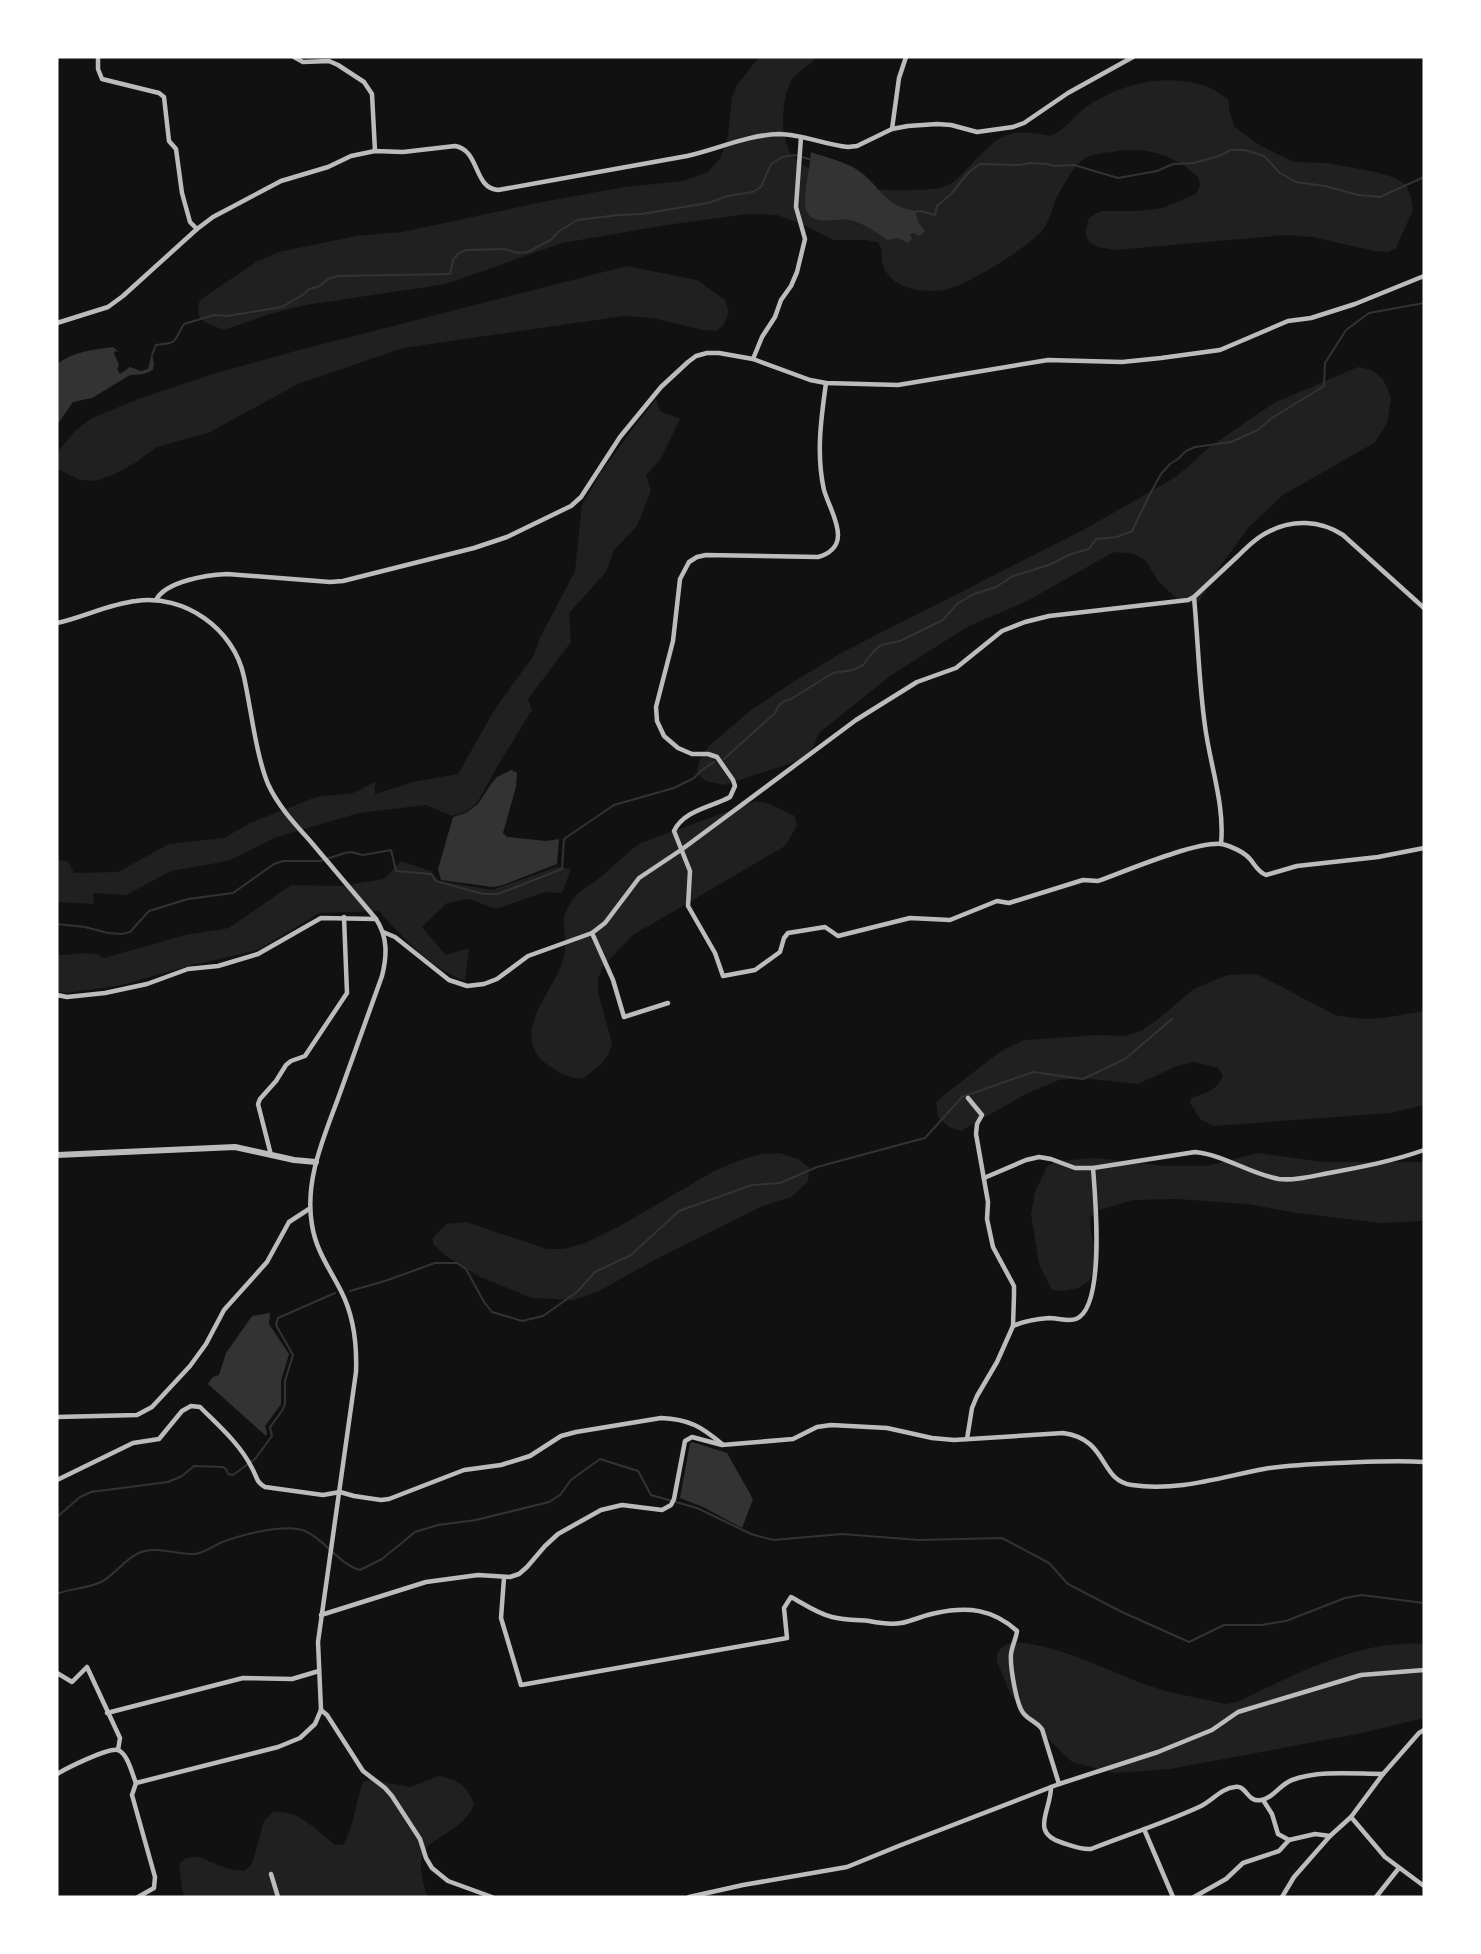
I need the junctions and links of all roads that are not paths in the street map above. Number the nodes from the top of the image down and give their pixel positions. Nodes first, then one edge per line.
1 (98, 57) edge
2 (294, 57) edge
3 (906, 57) edge
4 (1133, 57) edge
5 (892, 129) junction
6 (801, 137) junction
7 (375, 150) junction
8 (197, 229) junction
9 (1424, 276) edge
10 (57, 322) edge
11 (753, 359) junction
12 (826, 383) junction
13 (1194, 597) junction
14 (156, 600) junction
15 (1424, 608) edge
16 (57, 623) edge
17 (1221, 844) junction
18 (1424, 848) edge
19 (681, 850) junction
20 (344, 917) junction
21 (376, 919) junction
22 (383, 932) junction
23 (592, 933) junction
24 (57, 995) edge
25 (669, 1003) dead end
26 (968, 1098) dead end
27 (1424, 1150) edge
28 (57, 1155) edge
29 (271, 1155) junction
30 (316, 1162) junction
31 (1094, 1168) junction
32 (984, 1178) junction
33 (309, 1209) junction
34 (1013, 1326) junction
35 (57, 1417) edge
36 (967, 1439) junction
37 (722, 1445) junction
38 (1424, 1462) edge
39 (57, 1480) edge
40 (340, 1491) junction
41 (504, 1578) junction
42 (321, 1615) junction
43 (1424, 1670) edge
44 (318, 1671) junction
45 (57, 1673) edge
46 (321, 1710) junction
47 (107, 1713) junction
48 (1424, 1730) edge
49 (118, 1750) junction
50 (57, 1774) edge
51 (1383, 1774) junction
52 (136, 1783) junction
53 (1059, 1784) junction
54 (1052, 1787) junction
55 (1263, 1800) junction
56 (1351, 1817) junction
57 (1144, 1829) junction
58 (1330, 1836) junction
59 (1289, 1840) junction
60 (1399, 1868) junction
61 (271, 1874) dead end
62 (1424, 1886) edge
63 (138, 1897) edge
64 (278, 1897) edge
65 (492, 1897) edge
66 (688, 1897) edge
67 (1173, 1897) edge
68 (1194, 1897) edge
69 (1282, 1897) edge
70 (1376, 1897) edge

1 - 8 street
2 - 7 street
3 - 5 street
4 - 5 street
5 - 6 street
6 - 7 street
6 - 11 street
7 - 8 street
8 - 10 street
9 - 12 street
11 - 12 street
11 - 14 street
12 - 19 street
13 - 15 street
13 - 17 street
13 - 19 street
14 - 16 street
14 - 21 street
17 - 18 street
17 - 19 street
19 - 23 street
20 - 21 street
20 - 24 street
20 - 29 street
21 - 22 street
22 - 23 street
22 - 30 street
23 - 25 street
26 - 32 street
27 - 31 street
28 - 29 street
29 - 30 street
30 - 33 street
31 - 32 street
31 - 34 street
32 - 34 street
33 - 35 street
33 - 40 street
34 - 36 street
36 - 37 street
36 - 38 street
37 - 40 street
37 - 41 street
39 - 40 street
40 - 42 street
41 - 42 street
41 - 53 street
42 - 44 street
43 - 53 street
44 - 46 street
44 - 47 street
45 - 47 street
46 - 52 street
46 - 65 street
47 - 49 street
48 - 51 street
49 - 50 street
49 - 52 street
51 - 55 street
51 - 56 street
52 - 63 street
53 - 54 street
54 - 57 street
54 - 66 street
55 - 57 street
55 - 59 street
56 - 58 street
56 - 60 street
57 - 67 street
58 - 59 street
58 - 69 street
59 - 68 street
60 - 62 street
60 - 70 street
61 - 64 street

